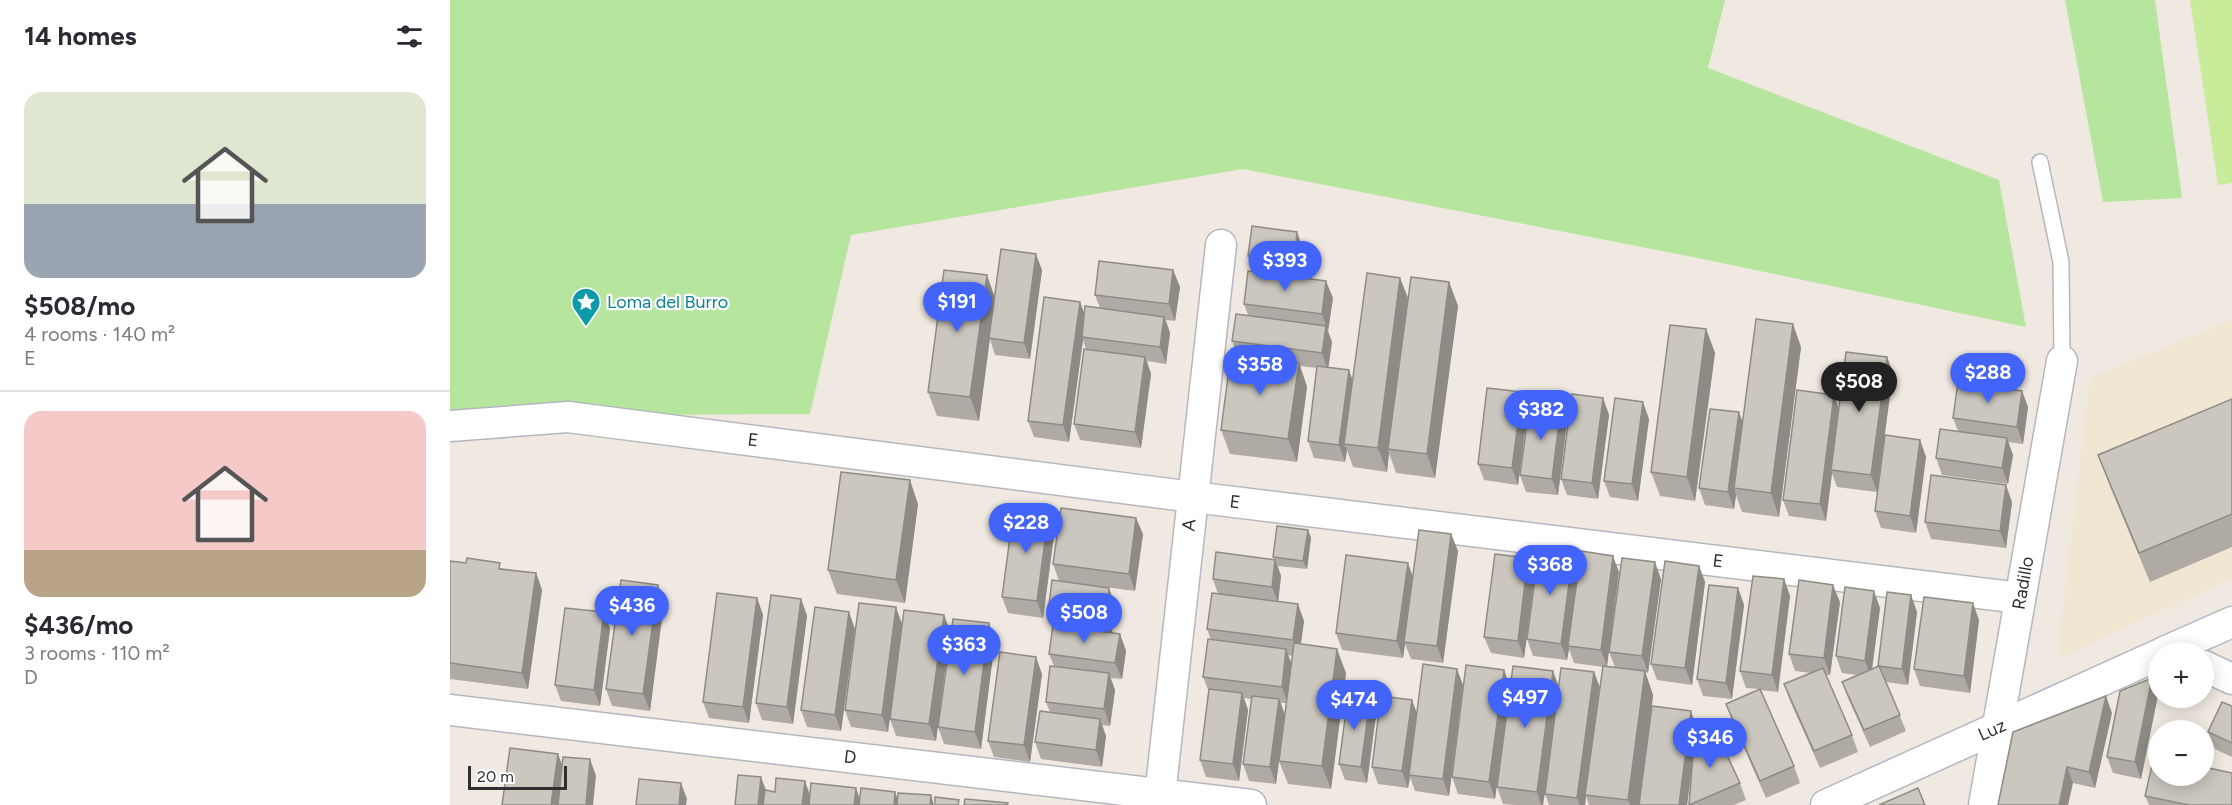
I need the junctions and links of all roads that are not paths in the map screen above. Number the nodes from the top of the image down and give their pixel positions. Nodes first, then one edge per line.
1 (2040, 162) dead end
2 (1221, 245) dead end
3 (2062, 361) joint
4 (450, 426) edge
5 (1192, 497) junction
6 (2020, 598) junction
7 (2232, 622) edge
8 (2188, 642) edge
9 (2148, 660) edge
10 (2214, 671) edge
11 (2232, 679) edge
12 (450, 710) edge
13 (1998, 727) junction
14 (1160, 799) edge
15 (1251, 805) edge
16 (1826, 805) edge
17 (1984, 805) edge

1 - 3 lane
2 - 5 street, A
3 - 6 street, Radillo
4 - 5 street, E
5 - 6 street, E
5 - 14 street, A
6 - 13 street, Radillo
7 - 8 street, Luz
9 - 13 street, Luz
10 - 11 street
12 - 14 street, D
13 - 16 street, Luz
13 - 17 street, Radillo
14 - 15 street, D

